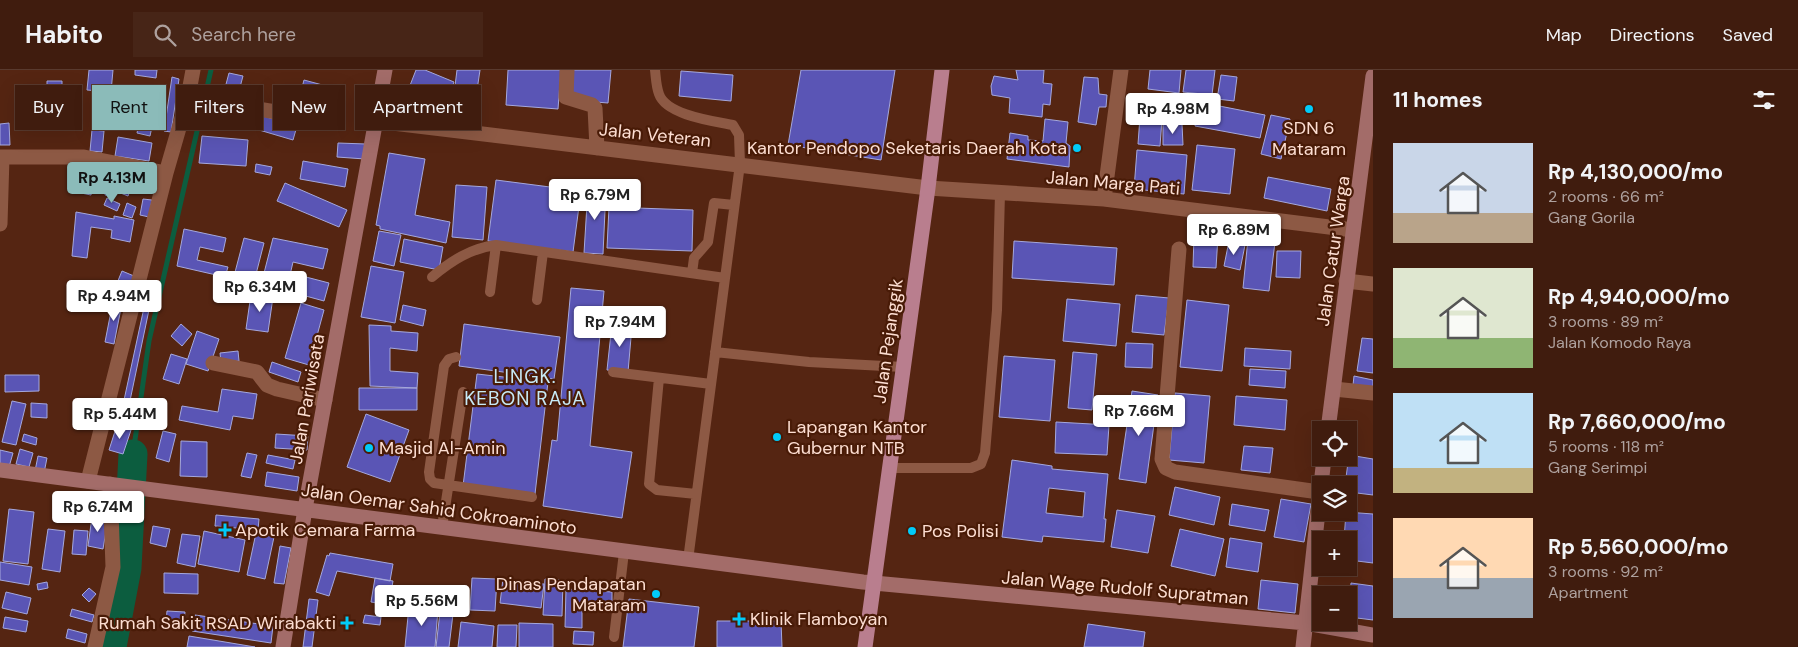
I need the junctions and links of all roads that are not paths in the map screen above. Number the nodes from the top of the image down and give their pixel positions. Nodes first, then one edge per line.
1 (193, 70) edge
2 (385, 70) edge
3 (567, 70) edge
4 (655, 70) edge
5 (942, 70) edge
6 (1121, 70) edge
7 (1373, 76) edge
8 (196, 85) edge
9 (382, 85) edge
10 (185, 130) edge
11 (374, 130) edge
12 (455, 130) edge
13 (597, 148) junction
14 (1369, 156) edge
15 (1, 157) edge
16 (740, 164) junction
17 (166, 173) junction
18 (928, 188) junction
19 (1000, 193) junction
20 (1104, 199) junction
21 (734, 205) junction
22 (0, 224) edge
23 (1353, 230) junction
24 (496, 245) junction
25 (1179, 249) dead end
26 (543, 252) junction
27 (692, 273) junction
28 (432, 277) dead end
29 (725, 278) junction
30 (1346, 281) junction
31 (1373, 284) edge
32 (490, 292) dead end
33 (537, 300) dead end
34 (715, 352) junction
35 (456, 357) dead end
36 (213, 363) dead end
37 (903, 367) junction
38 (613, 372) dead end
39 (659, 378) junction
40 (711, 384) junction
41 (1334, 389) junction
42 (463, 392) dead end
43 (1373, 393) edge
44 (326, 400) junction
45 (1329, 421) edge
46 (890, 468) junction
47 (0, 470) edge
48 (88, 481) junction
49 (115, 485) junction
50 (448, 485) junction
51 (1312, 491) edge
52 (696, 494) junction
53 (532, 497) dead end
54 (305, 509) junction
55 (1316, 521) edge
56 (442, 527) junction
57 (624, 552) junction
58 (688, 560) junction
59 (873, 583) junction
60 (1306, 623) junction
61 (1373, 635) edge
62 (614, 638) dead end
63 (95, 647) edge
64 (283, 647) edge
65 (865, 647) edge
66 (1303, 647) edge

1 - 8 street
2 - 9 street, Jalan Pariwisata
3 - 13 street
4 - 16 lane
5 - 18 main road, Jalan Pejanggik
6 - 20 street
7 - 14 street, Jalan Catur Warga
10 - 17 street
11 - 44 street, Jalan Pariwisata
12 - 13 street, Jalan Veteran
13 - 16 street, Jalan Veteran
14 - 23 street, Jalan Catur Warga
15 - 17 street
15 - 22 street
16 - 18 street, Jalan Veteran
16 - 21 lane
17 - 48 street
18 - 19 street, Jalan Marga Pati
18 - 37 main road, Jalan Pejanggik
19 - 20 street, Jalan Marga Pati
19 - 46 lane
20 - 23 street, Jalan Marga Pati
21 - 27 lane
21 - 29 lane
23 - 30 street, Jalan Catur Warga
24 - 26 lane
24 - 28 lane
24 - 32 lane
25 - 51 street
26 - 27 lane
26 - 33 lane
27 - 29 lane
29 - 34 lane
30 - 31 street
30 - 41 street, Jalan Catur Warga
34 - 37 lane
34 - 40 lane
35 - 50 lane
36 - 44 street
37 - 46 main road, Jalan Pejanggik
38 - 39 lane
39 - 40 lane
39 - 52 lane
40 - 52 lane
41 - 43 street
41 - 45 street, Jalan Catur Warga
42 - 50 lane
44 - 54 street, Jalan Pariwisata
46 - 59 main road, Jalan Pejanggik
47 - 48 street, Jalan Oemar Sahid Cokroaminoto
48 - 49 street, Jalan Oemar Sahid Cokroaminoto
49 - 54 street, Jalan Oemar Sahid Cokroaminoto
49 - 63 street
50 - 53 lane
50 - 56 lane
52 - 58 lane
54 - 56 street, Jalan Oemar Sahid Cokroaminoto
54 - 64 street, Jalan Pariwisata
55 - 60 street
56 - 57 street, Jalan Oemar Sahid Cokroaminoto
57 - 58 street, Jalan Oemar Sahid Cokroaminoto
57 - 62 lane
58 - 59 street, Jalan Oemar Sahid Cokroaminoto
59 - 60 street, Jalan Wage Rudolf Supratman
59 - 65 main road, Jalan Pejanggik
60 - 61 street, Jalan Wage Rudolf Supratman
60 - 66 street

